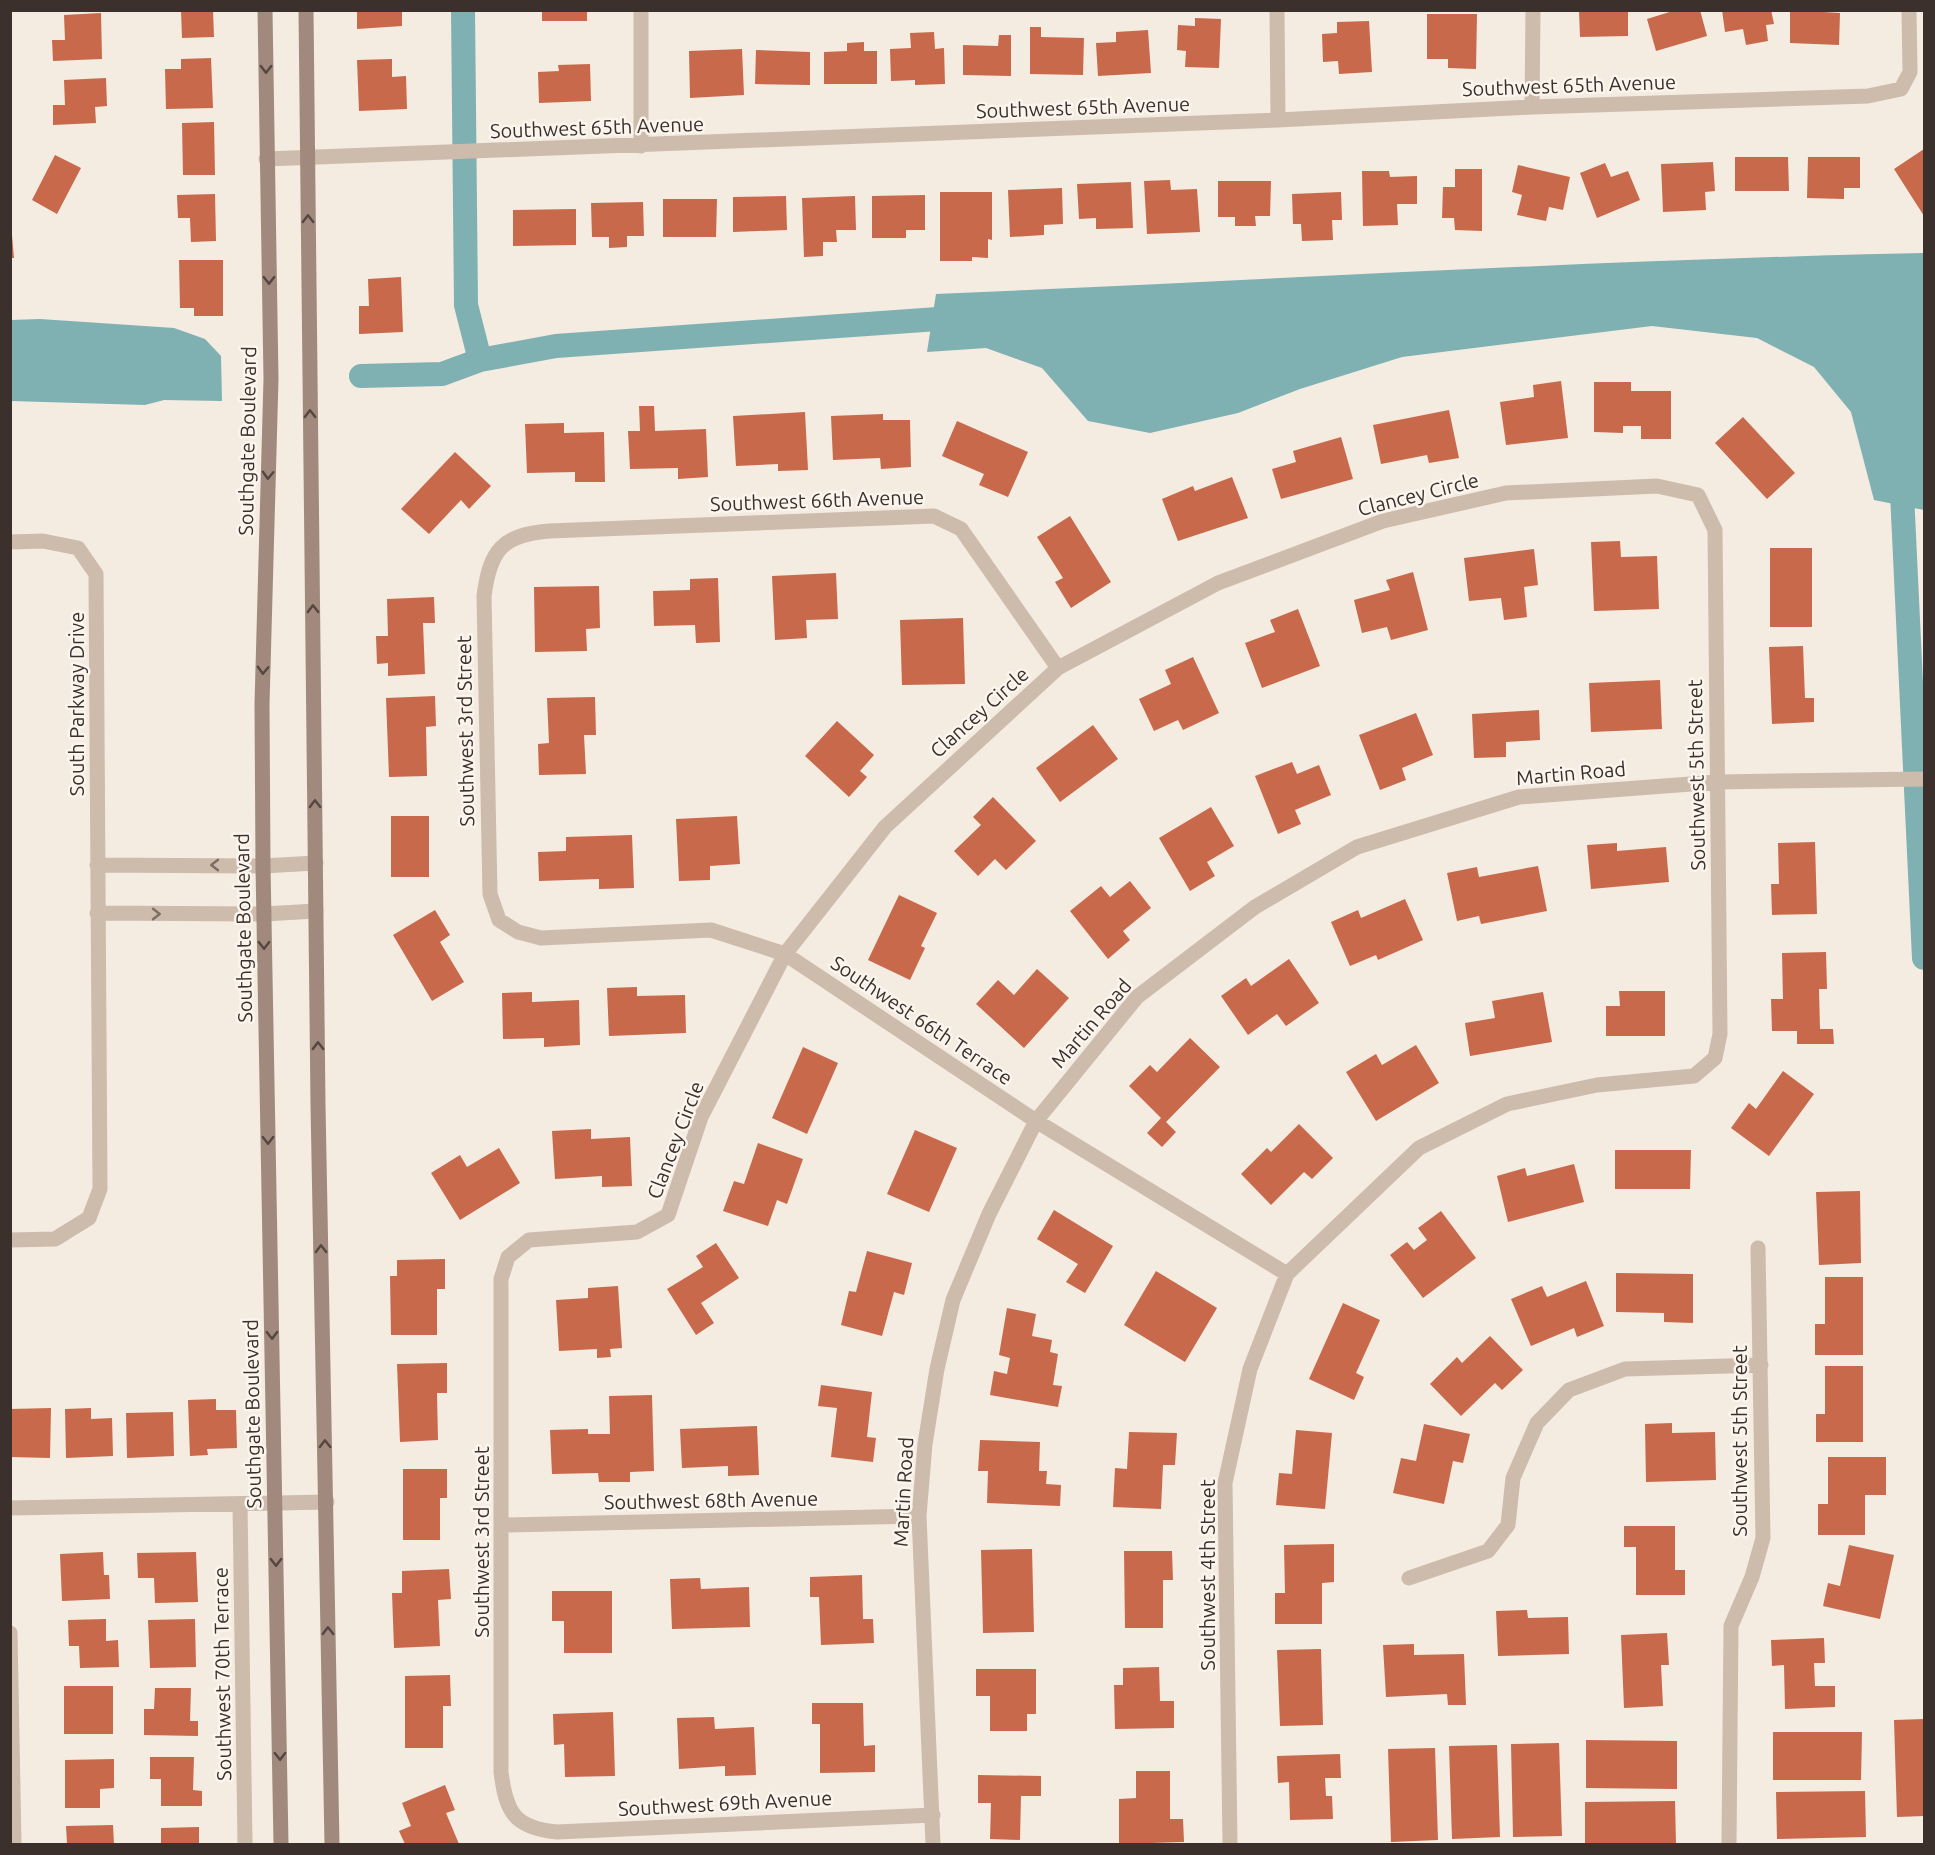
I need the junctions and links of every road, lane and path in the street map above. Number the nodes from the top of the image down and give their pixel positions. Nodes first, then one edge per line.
1 (265, 10) edge
2 (306, 10) edge
3 (641, 10) edge
4 (1277, 10) edge
5 (1533, 10) edge
6 (1909, 10) edge
7 (1532, 106) junction
8 (1278, 120) junction
9 (641, 146) junction
10 (308, 158) junction
11 (266, 159) junction
12 (1698, 495) joint
13 (10, 542) edge
14 (505, 544) joint
15 (1058, 668) junction
16 (1924, 779) edge
17 (1717, 782) junction
18 (316, 863) junction
19 (97, 865) junction
20 (263, 866) junction
21 (316, 911) junction
22 (98, 914) junction
23 (264, 914) junction
24 (500, 920) joint
25 (785, 954) junction
26 (1715, 1058) joint
27 (1035, 1122) junction
28 (10, 1240) edge
29 (1758, 1248) dead end
30 (508, 1257) joint
31 (1287, 1274) junction
32 (1761, 1365) junction
33 (327, 1502) junction
34 (275, 1503) junction
35 (240, 1504) junction
36 (10, 1508) edge
37 (919, 1516) junction
38 (503, 1525) junction
39 (1409, 1578) dead end
40 (10, 1633) edge
41 (933, 1815) junction
42 (520, 1822) joint
43 (14, 1845) edge
44 (245, 1845) edge
45 (281, 1845) edge
46 (332, 1845) edge
47 (933, 1845) edge
48 (1230, 1845) edge
49 (1729, 1845) edge

1 -> 11 main road, Southgate Boulevard
2 - 10 main road
3 - 9 street
4 - 8 street
5 - 7 street
6 - 7 street, Southwest 65th Avenue
7 - 8 street, Southwest 65th Avenue
8 - 9 street, Southwest 65th Avenue
9 - 10 street, Southwest 65th Avenue
10 - 11 street, Southwest 65th Avenue
18 -> 10 main road
11 -> 20 main road, Southgate Boulevard
12 - 15 street, Clancey Circle
12 - 17 street, Southwest 5th Street
13 - 19 street, South Parkway Drive
14 - 15 street, Southwest 66th Avenue
14 - 24 street, Southwest 3rd Street
15 - 25 street, Clancey Circle
16 - 17 street, Martin Road
17 - 26 street, Southwest 5th Street
17 - 27 street, Martin Road
18 - 20 street
18 - 21 main road
20 -> 19 street
19 - 22 street, South Parkway Drive
20 - 23 main road, Southgate Boulevard
21 - 23 street
33 -> 21 main road
22 -> 23 street
22 - 28 street, South Parkway Drive
23 -> 34 main road, Southgate Boulevard
24 - 25 street, Southwest 66th Terrace
25 - 27 street, Southwest 66th Terrace
25 - 30 street, Clancey Circle
26 - 31 street, Southwest 4th Street
27 - 31 street, Southwest 66th Terrace
27 - 37 street, Martin Road
29 - 32 street, Southwest 5th Street
30 - 38 street, Southwest 3rd Street
31 - 48 street, Southwest 4th Street
32 - 39 street
32 - 49 street, Southwest 5th Street
33 - 34 street
46 -> 33 main road
34 - 35 street
34 -> 45 main road, Southgate Boulevard
35 - 36 street
35 - 44 street, Southwest 70th Terrace
37 - 38 street, Southwest 68th Avenue
37 - 41 street, Martin Road
38 - 42 street, Southwest 3rd Street
40 - 43 street
41 - 42 street, Southwest 69th Avenue
41 - 47 street, Martin Road

